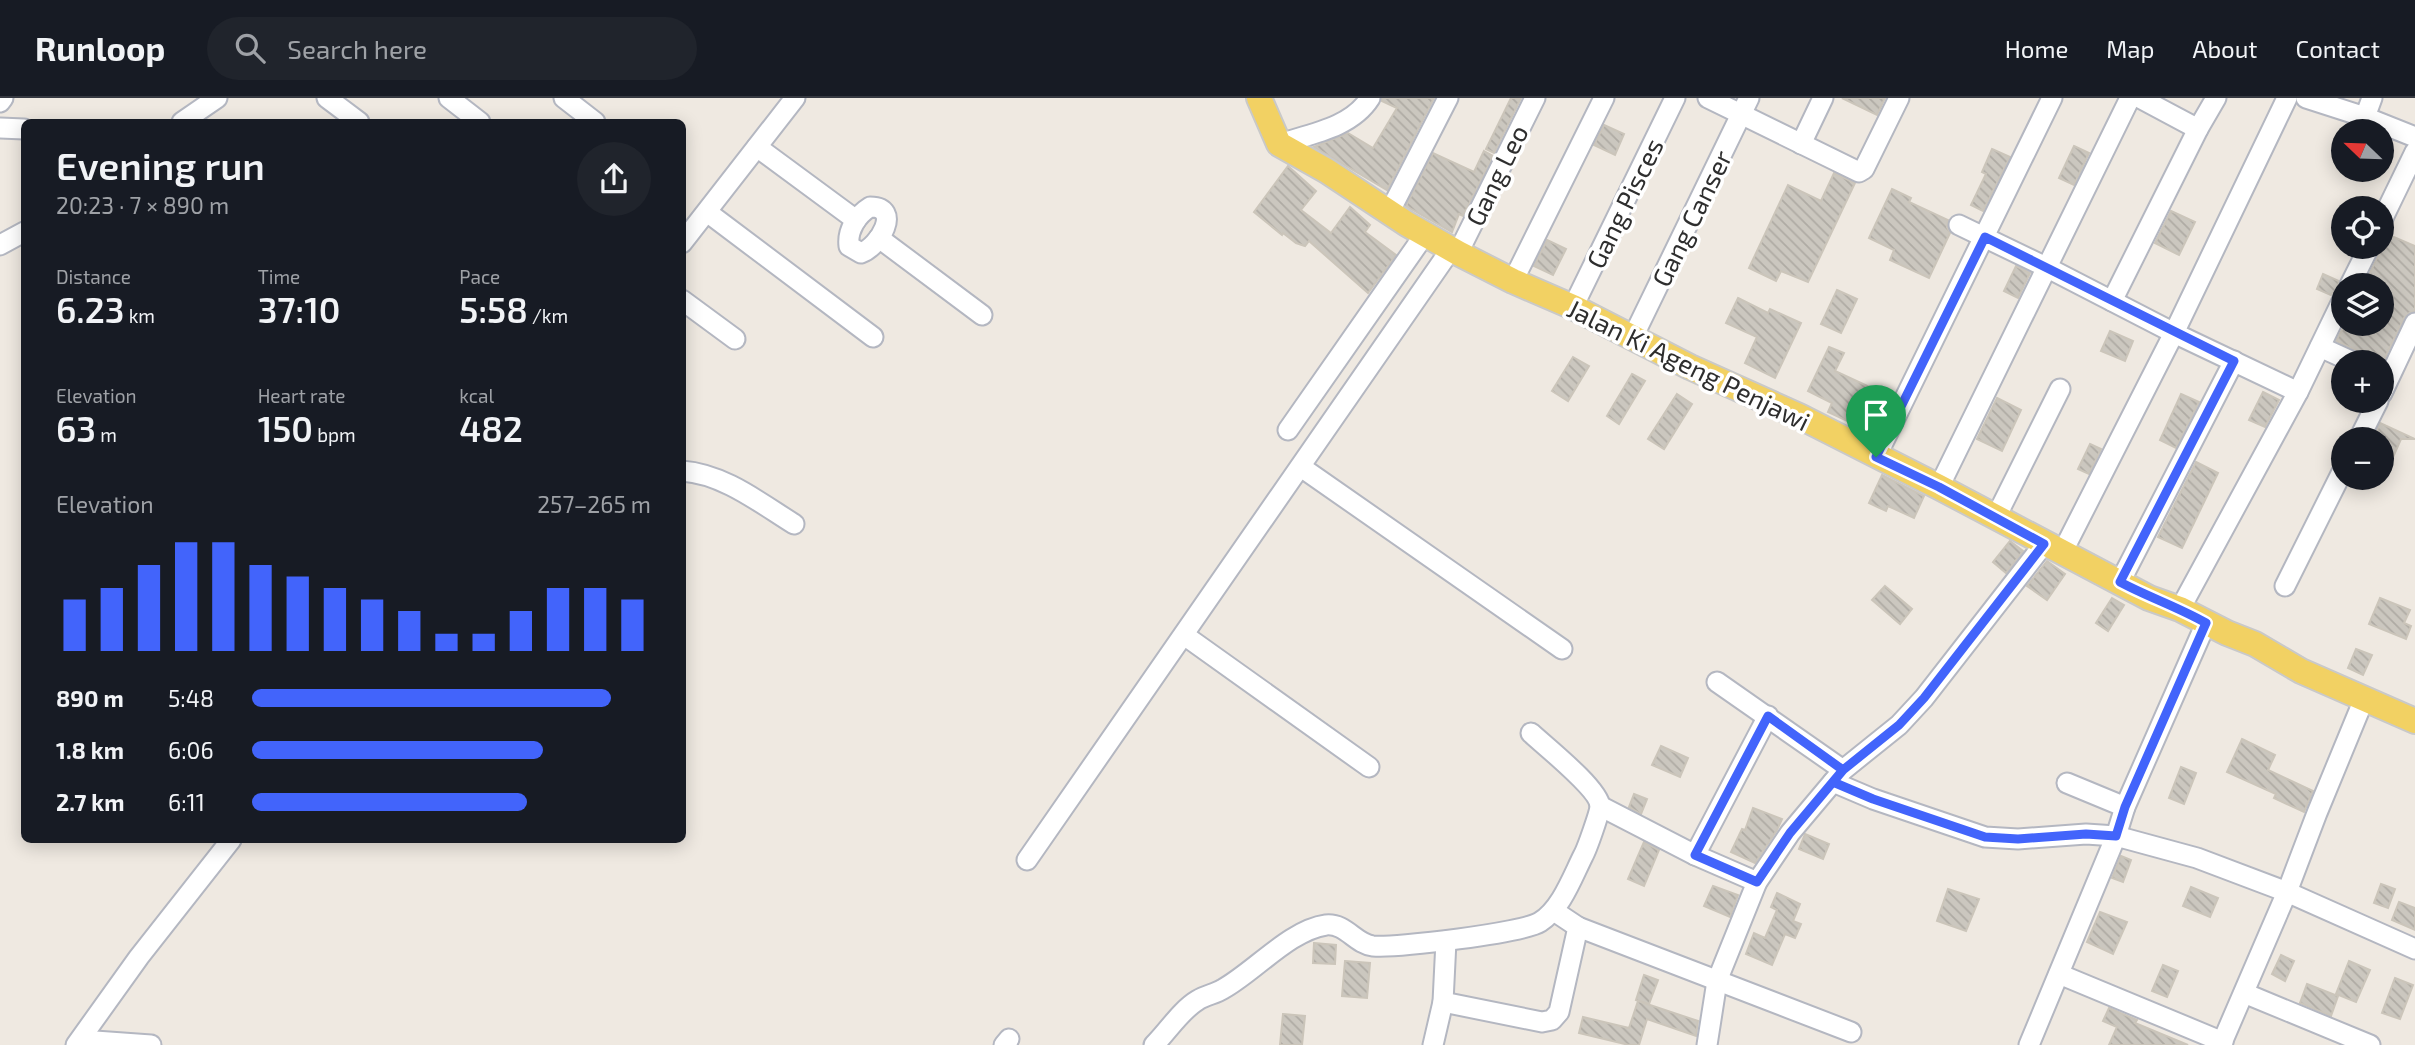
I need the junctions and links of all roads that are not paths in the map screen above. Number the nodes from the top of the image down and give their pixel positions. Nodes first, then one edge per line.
1 (217, 98) edge
2 (327, 98) edge
3 (449, 98) edge
4 (482, 98) edge
5 (564, 98) edge
6 (795, 98) edge
7 (1259, 98) edge
8 (1370, 98) edge
9 (1448, 98) edge
10 (1535, 98) edge
11 (1604, 98) edge
12 (1675, 98) edge
13 (1708, 98) edge
14 (1823, 98) edge
15 (1899, 98) edge
16 (2052, 98) edge
17 (2130, 98) edge
18 (2140, 98) edge
19 (2216, 98) edge
20 (2287, 98) edge
21 (2306, 98) edge
22 (2372, 98) edge
23 (1745, 106) edge
24 (2365, 117) junction
25 (186, 119) edge
26 (355, 119) edge
27 (470, 119) edge
28 (472, 119) edge
29 (591, 119) edge
30 (0, 128) edge
31 (21, 129) edge
32 (2198, 129) junction
33 (2415, 136) edge
34 (1279, 144) junction
35 (1801, 144) junction
36 (758, 147) junction
37 (2415, 152) edge
38 (2394, 196) edge
39 (707, 212) junction
40 (1389, 213) junction
41 (856, 220) junction
42 (1959, 225) dead end
43 (21, 234) edge
44 (1424, 234) junction
45 (1985, 237) junction
46 (686, 238) edge
47 (879, 238) junction
48 (0, 245) edge
49 (1455, 251) junction
50 (2048, 268) junction
51 (1513, 281) junction
52 (2112, 301) junction
53 (686, 303) edge
54 (1573, 307) junction
55 (982, 315) dead end
56 (2331, 324) edge
57 (2413, 332) edge
58 (2174, 333) junction
59 (873, 337) dead end
60 (1633, 337) junction
61 (734, 339) dead end
62 (2320, 347) junction
63 (2331, 352) edge
64 (2234, 361) junction
65 (2394, 365) edge
66 (2060, 389) dead end
67 (2298, 393) junction
68 (1288, 430) dead end
69 (1876, 457) junction
70 (1301, 467) junction
71 (686, 472) edge
72 (1939, 487) junction
73 (2333, 490) edge
74 (1996, 517) junction
75 (794, 524) dead end
76 (2053, 548) junction
77 (2120, 582) junction
78 (2285, 586) dead end
79 (2193, 616) junction
80 (1184, 635) junction
81 (1562, 649) dead end
82 (1717, 682) dead end
83 (2364, 699) junction
84 (1768, 716) junction
85 (2415, 721) edge
86 (1531, 733) dead end
87 (1369, 767) dead end
88 (1838, 776) junction
89 (2067, 783) dead end
90 (1600, 806) junction
91 (2125, 807) junction
92 (2116, 836) junction
93 (229, 843) edge
94 (1695, 855) junction
95 (1027, 860) dead end
96 (1757, 882) junction
97 (2287, 892) junction
98 (1553, 911) junction
99 (1578, 927) junction
100 (1446, 941) junction
101 (2415, 949) edge
102 (2059, 974) junction
103 (1717, 981) junction
104 (2244, 993) junction
105 (1443, 1002) junction
106 (1851, 1032) dead end
107 (78, 1042) edge
108 (2222, 1043) edge
109 (151, 1045) edge
110 (1154, 1045) edge
111 (1433, 1045) edge
112 (1707, 1045) edge
113 (2029, 1045) edge
114 (2370, 1045) edge

1 - 25 street
2 - 26 street
3 - 27 street
4 - 28 street
5 - 29 street
6 - 36 street
7 - 34 main road
8 - 34 street
9 - 40 street
10 - 49 street, Gang Leo
11 - 51 street
12 - 54 street, Gang Pisces
13 - 23 street
14 - 35 street
15 - 35 street
16 - 45 street
17 - 50 street
18 - 32 street
19 - 32 street
20 - 58 street
21 - 24 street
22 - 24 street
23 - 35 street
23 - 60 street, Gang Canser
24 - 33 street
30 - 31 street
32 - 52 street
34 - 40 main road, Jalan Ki Ageng Penjawi
36 - 39 street
36 - 41 street
37 - 38 street
39 - 46 street
39 - 59 street
40 - 44 main road, Jalan Ki Ageng Penjawi
41 - 47 street
41 - 47 street
42 - 45 street
43 - 48 street
44 - 49 main road, Jalan Ki Ageng Penjawi
44 - 68 street
45 - 50 street
45 - 69 street
47 - 55 street
49 - 51 main road, Jalan Ki Ageng Penjawi
49 - 70 street, Gang Leo
50 - 52 street
50 - 72 street
51 - 54 main road, Jalan Ki Ageng Penjawi
52 - 58 street
53 - 61 street
54 - 60 main road, Jalan Ki Ageng Penjawi
56 - 62 street
57 - 65 street
58 - 64 street
58 - 76 street
60 - 69 main road, Jalan Ki Ageng Penjawi
62 - 63 street
62 - 67 street
64 - 67 street
64 - 77 street
66 - 74 street
67 - 79 street
69 - 72 main road, Jalan Ki Ageng Penjawi
70 - 80 street, Gang Leo
70 - 81 street
71 - 75 street
72 - 74 main road, Jalan Ki Ageng Penjawi
73 - 78 street
74 - 76 main road, Jalan Ki Ageng Penjawi
76 - 77 main road, Jalan Ki Ageng Penjawi
76 - 88 street
77 - 79 main road, Jalan Ki Ageng Penjawi
79 - 83 main road, Jalan Ki Ageng Penjawi
79 - 91 street
80 - 87 street
80 - 95 street, Gang Leo
82 - 84 street
83 - 85 main road, Jalan Ki Ageng Penjawi
83 - 97 street
84 - 88 street
84 - 94 street
86 - 90 street
88 - 92 street
88 - 96 street
89 - 91 street
90 - 94 street
90 - 98 street
91 - 92 street
92 - 97 street
92 - 102 street
93 - 107 street
94 - 96 street
96 - 103 street
97 - 101 street
97 - 104 street
98 - 99 street
98 - 100 street
99 - 103 street
99 - 105 street
100 - 105 street
100 - 110 street
102 - 108 street
102 - 113 street
103 - 106 street
103 - 112 street
104 - 108 street
104 - 114 street
105 - 111 street
107 - 109 street

